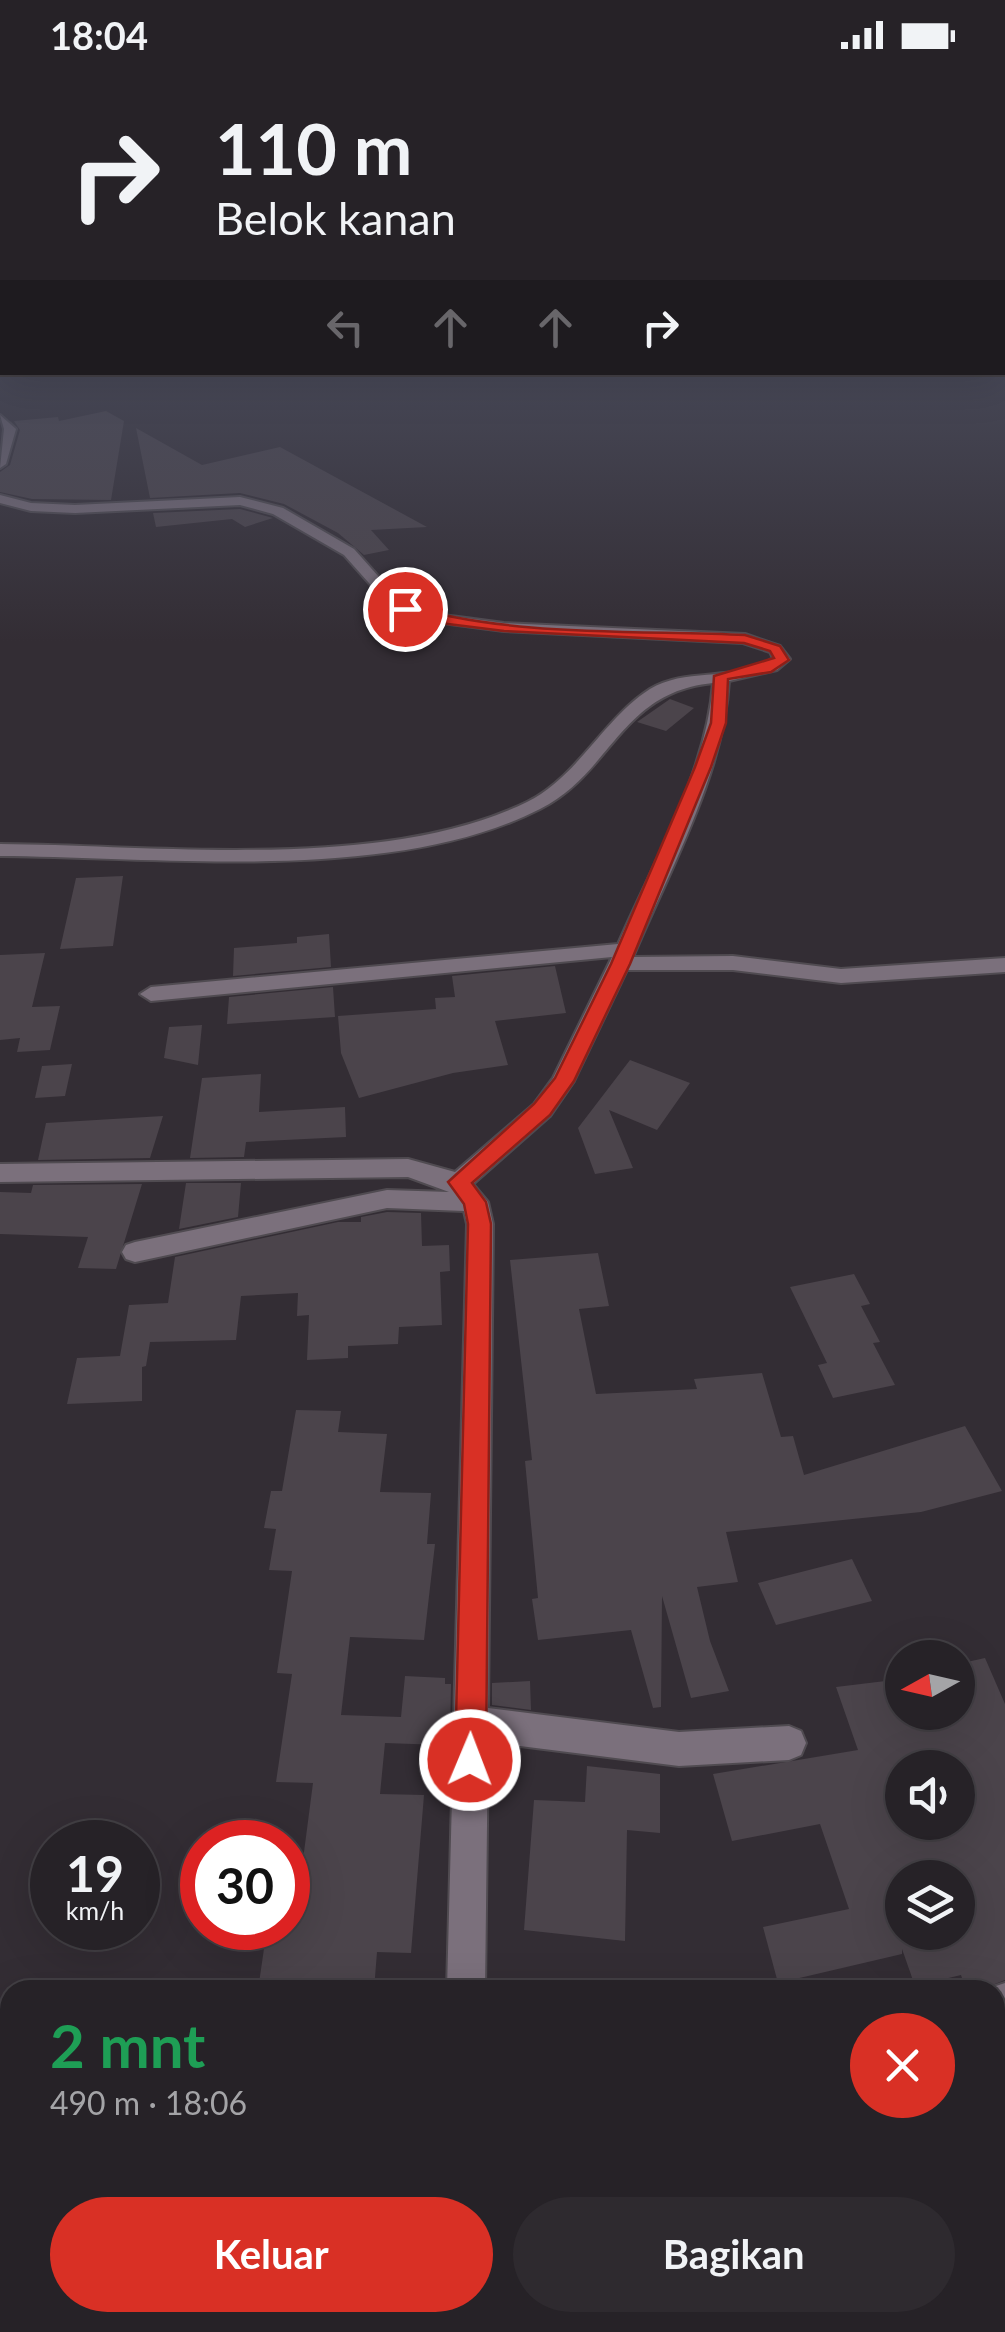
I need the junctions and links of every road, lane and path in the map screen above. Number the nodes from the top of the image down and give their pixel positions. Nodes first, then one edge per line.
1 (10, 432) edge
2 (0, 464) edge
3 (0, 499) edge
4 (721, 676) junction
5 (0, 850) edge
6 (622, 957) junction
7 (1005, 966) edge
8 (152, 994) dead end
9 (0, 1174) edge
10 (467, 1192) junction
11 (135, 1252) dead end
12 (471, 1723) junction
13 (789, 1742) dead end
14 (466, 1980) edge

1 - 2 street
3 - 4 street
4 - 5 street
4 - 6 street
6 - 7 street
6 - 8 street
6 - 10 street
9 - 10 street
10 - 11 street
10 - 12 street
12 - 13 street
12 - 14 street

